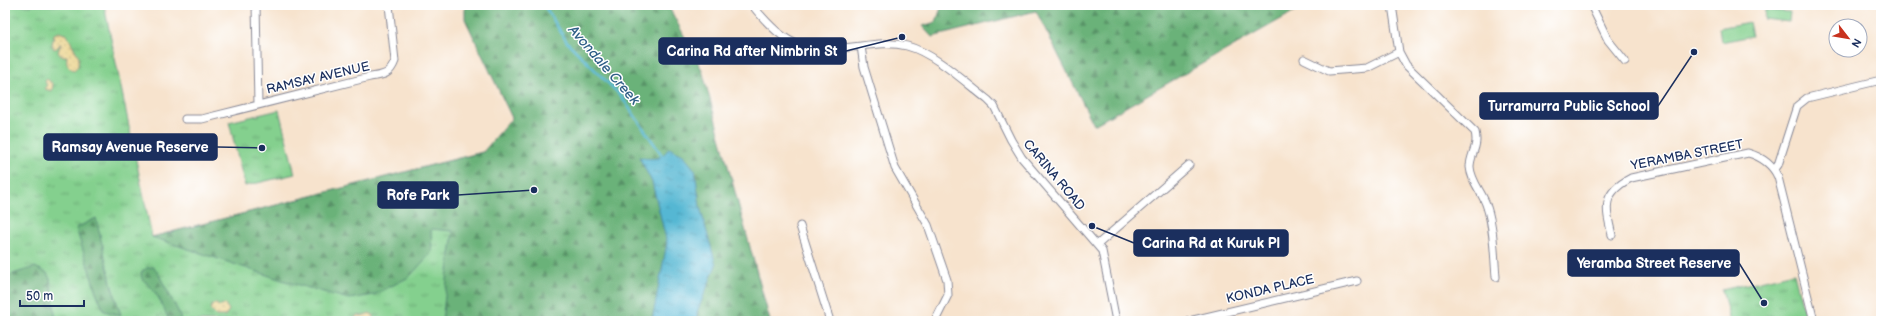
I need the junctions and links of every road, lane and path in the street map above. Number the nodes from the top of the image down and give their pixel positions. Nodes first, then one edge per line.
1 (256, 5) edge
2 (389, 5) edge
3 (752, 5) edge
4 (1392, 5) edge
5 (1591, 5) edge
6 (861, 46) junction
7 (1399, 52) junction
8 (1304, 59) dead end
9 (1625, 61) dead end
10 (1881, 80) edge
11 (258, 104) junction
12 (185, 119) dead end
13 (1189, 165) dead end
14 (1775, 169) junction
15 (800, 226) dead end
16 (1612, 235) dead end
17 (1097, 245) junction
18 (1496, 276) dead end
19 (1356, 281) dead end
20 (830, 321) edge
21 (935, 321) edge
22 (1116, 321) edge
23 (1189, 321) edge
24 (1814, 321) edge

1 - 11 street
2 - 11 street, RAMSAY AVENUE
3 - 6 street, CARINA ROAD
4 - 7 street
5 - 9 street
6 - 17 street, CARINA ROAD
6 - 21 street
7 - 8 street
7 - 18 street
10 - 14 street
11 - 12 street, RAMSAY AVENUE
13 - 17 street
14 - 16 street, YERAMBA STREET
14 - 24 street
15 - 20 street
17 - 22 street, CARINA ROAD
19 - 23 street, KONDA PLACE

